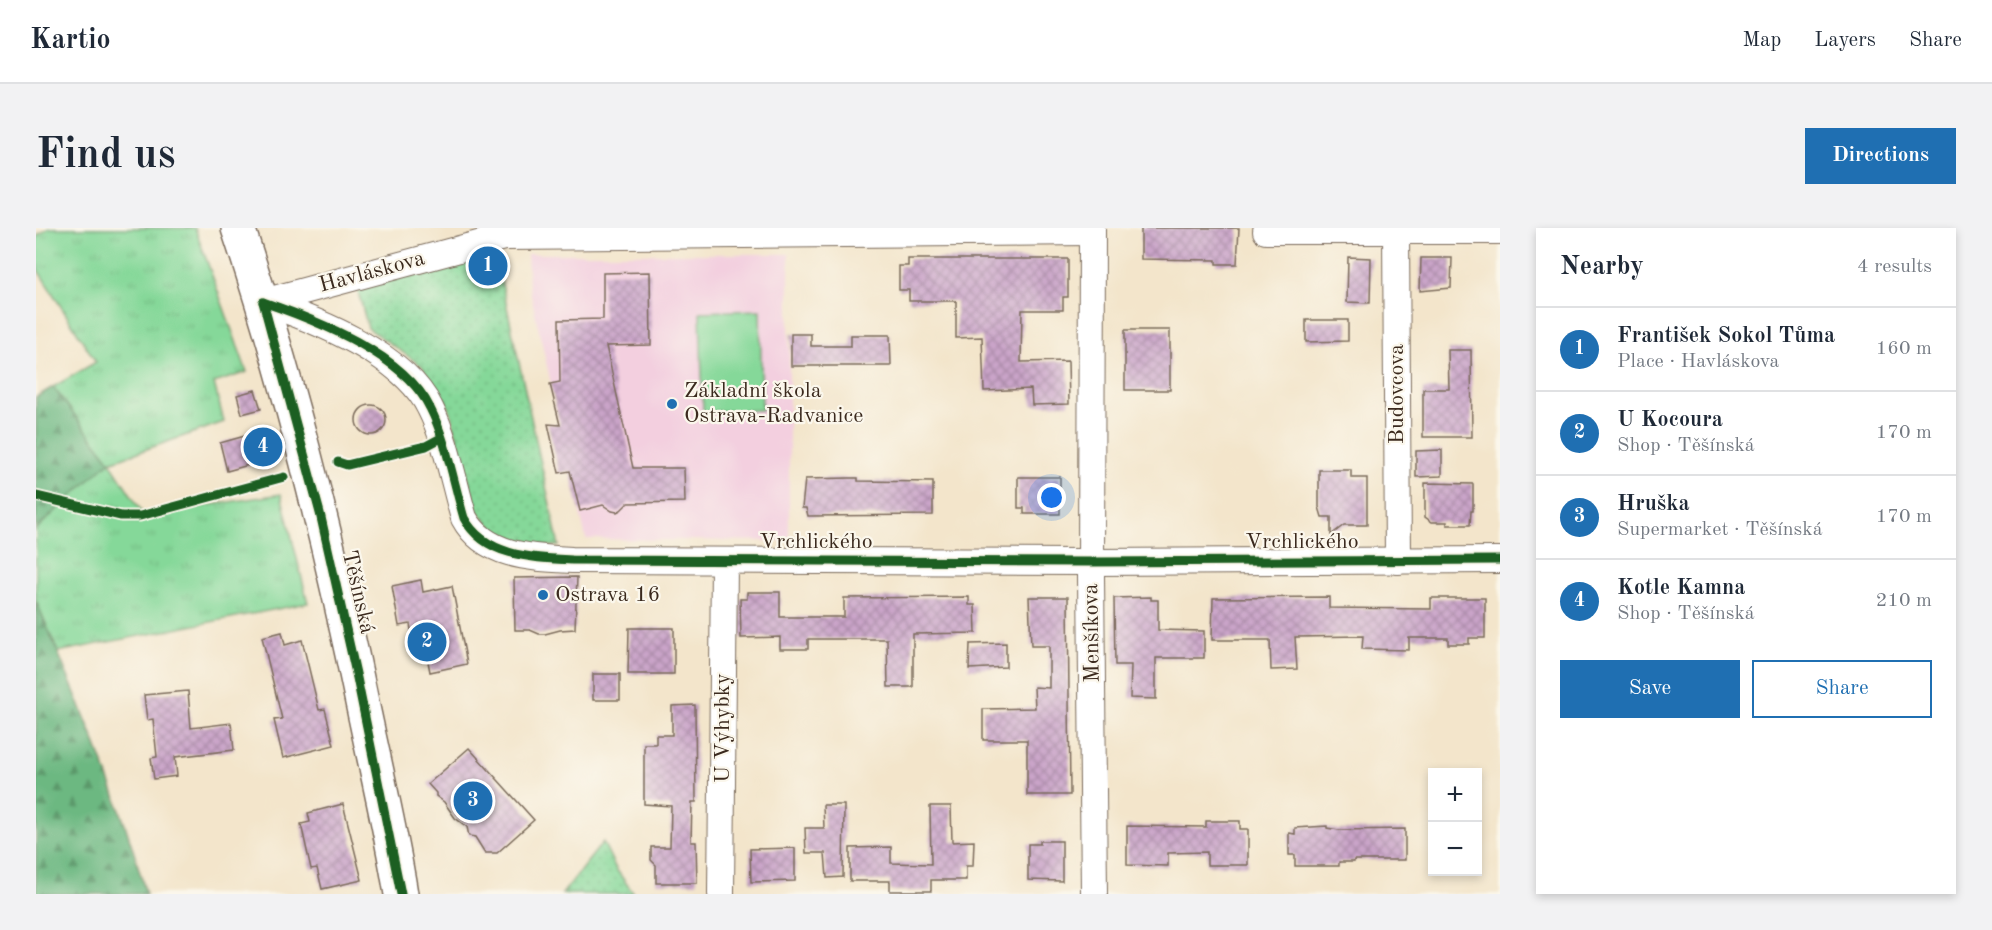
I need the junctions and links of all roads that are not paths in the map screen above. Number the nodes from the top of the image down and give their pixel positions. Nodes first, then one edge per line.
1 (238, 228) edge
2 (1092, 230) edge
3 (1396, 230) edge
4 (749, 231) edge
5 (1266, 231) dead end
6 (1500, 231) edge
7 (263, 302) junction
8 (1500, 560) edge
9 (724, 561) junction
10 (1398, 561) junction
11 (1091, 562) junction
12 (401, 894) edge
13 (721, 894) edge
14 (1094, 894) edge

1 - 7 main road, Těšínská
2 - 4 street, Havláskova
2 - 11 street, Menšíkova
3 - 5 street
3 - 6 street
3 - 10 street, Budovcova
4 - 7 street, Havláskova
7 - 9 street, Vrchlického
7 - 12 main road, Těšínská
8 - 10 street, Vrchlického
9 - 11 street, Vrchlického
9 - 13 street, U Výhybky
10 - 11 street, Vrchlického
11 - 14 street, Menšíkova

